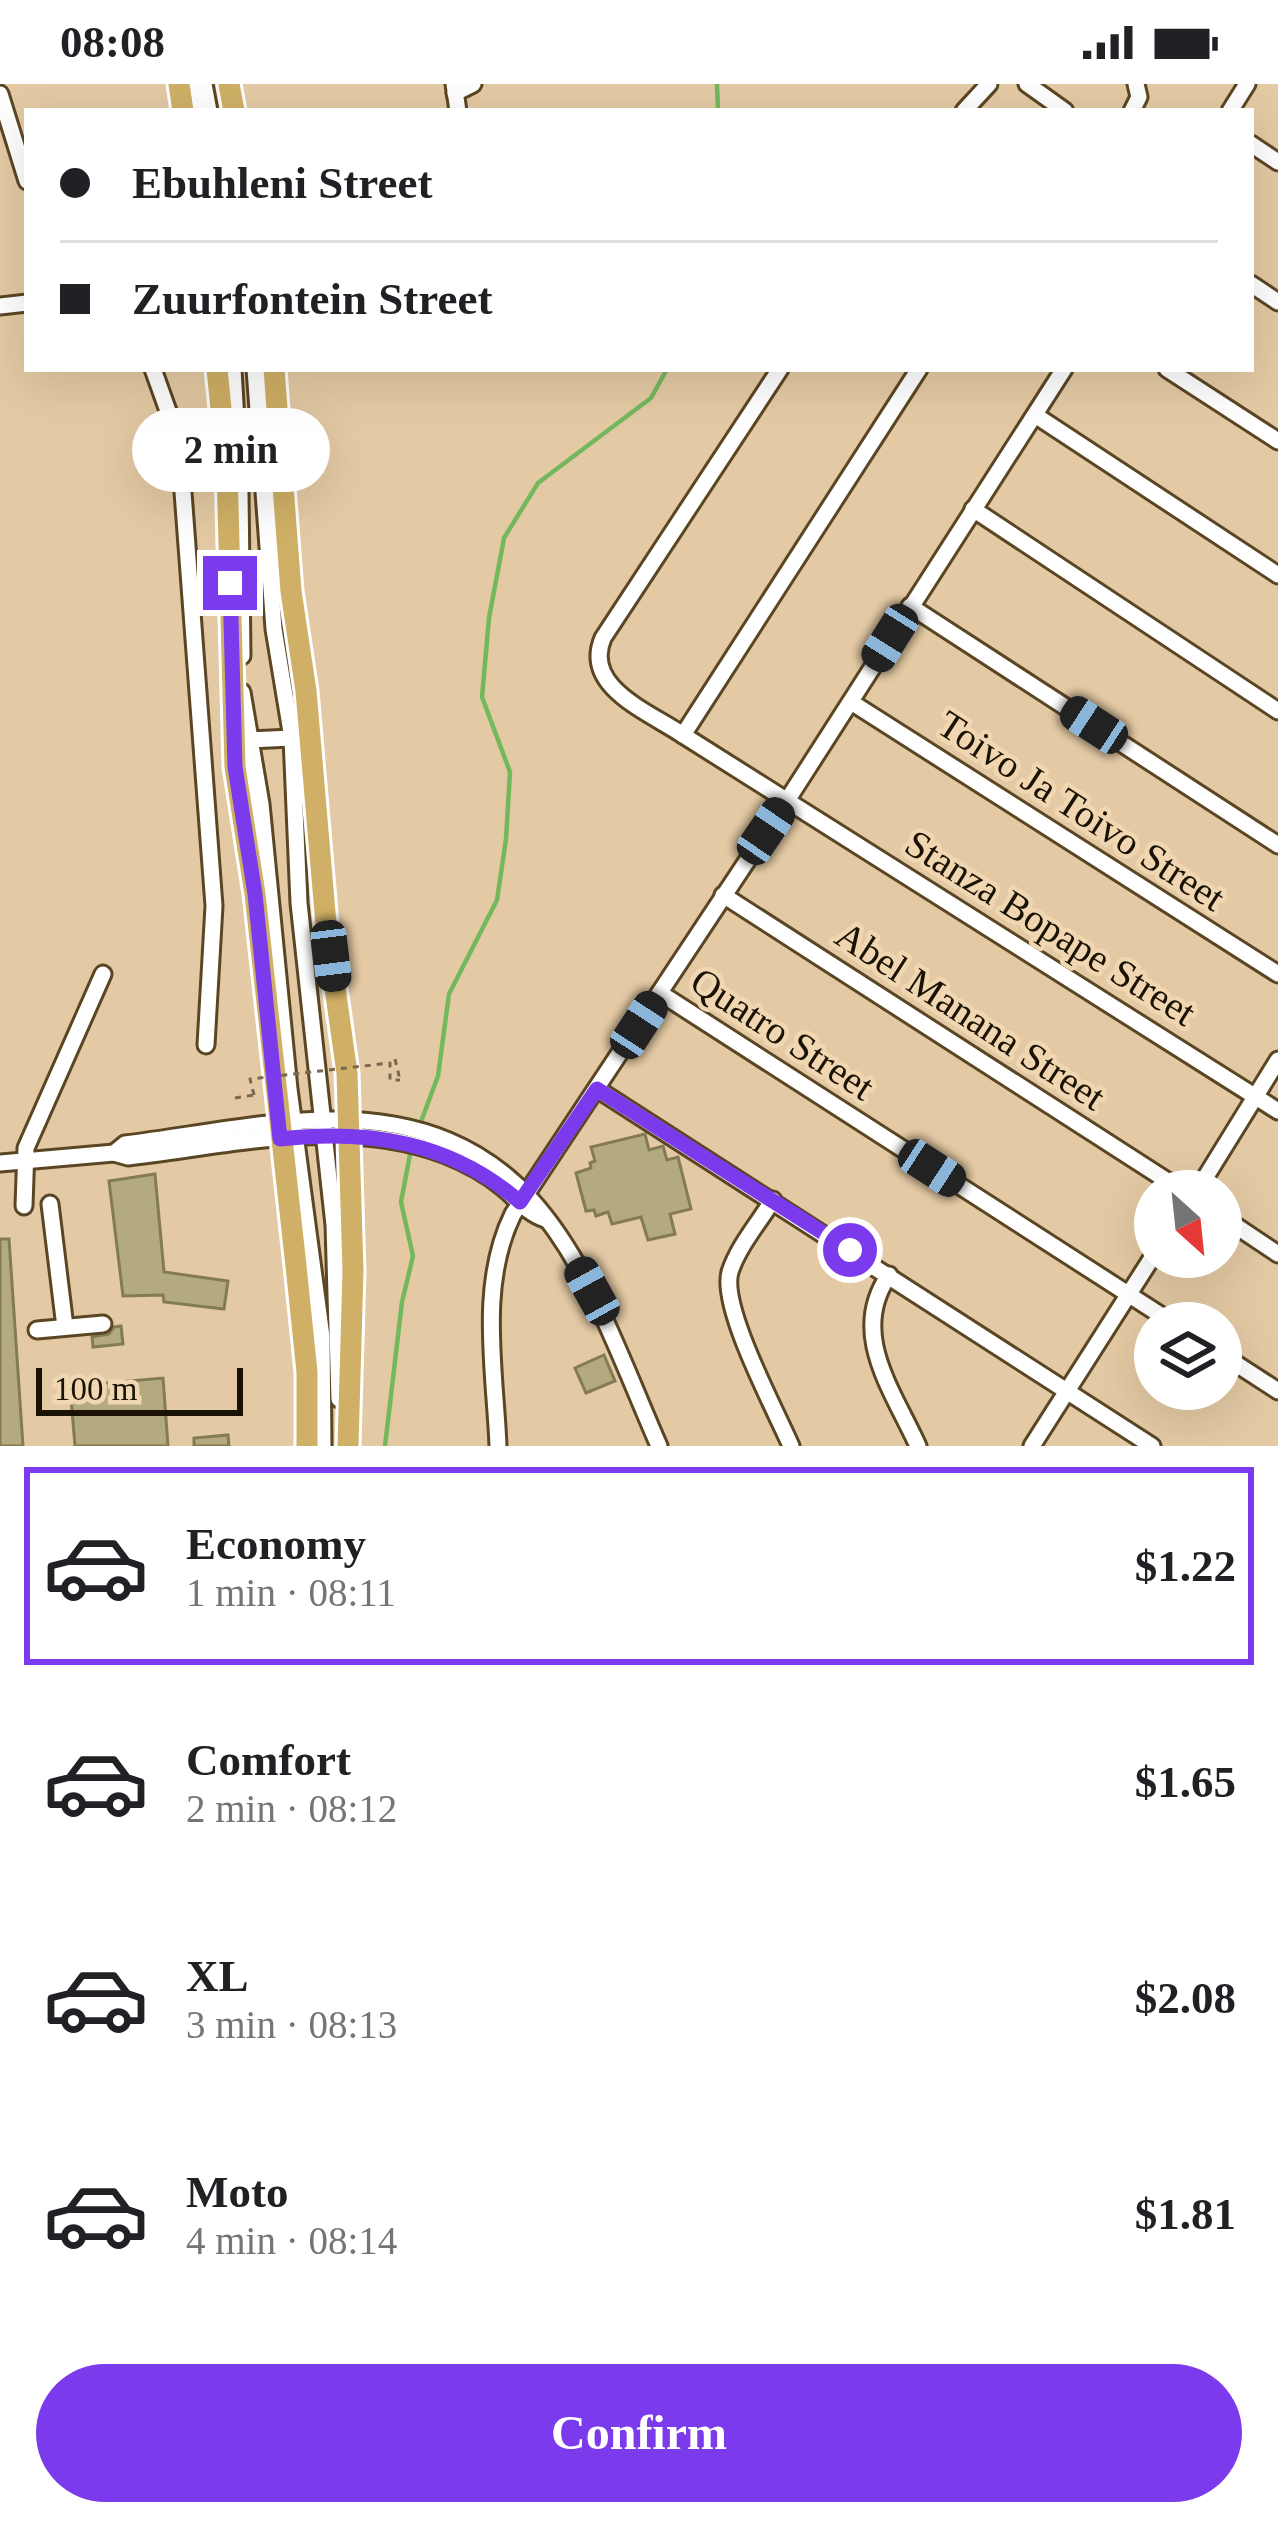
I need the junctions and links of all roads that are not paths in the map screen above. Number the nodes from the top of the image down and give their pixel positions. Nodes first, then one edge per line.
1 (473, 84) edge
2 (988, 84) edge
3 (1028, 84) edge
4 (454, 88) edge
5 (0, 94) edge
6 (967, 108) edge
7 (1061, 108) edge
8 (7, 142) edge
9 (24, 176) edge
10 (154, 372) edge
11 (217, 372) edge
12 (233, 372) edge
13 (255, 372) edge
14 (274, 372) edge
15 (778, 372) edge
16 (917, 372) edge
17 (1062, 372) edge
18 (1173, 372) edge
19 (1035, 415) junction
20 (1278, 441) edge
21 (973, 508) junction
22 (1278, 575) edge
23 (910, 606) junction
24 (850, 702) junction
25 (1278, 712) edge
26 (683, 735) junction
27 (292, 737) junction
28 (251, 740) junction
29 (788, 799) junction
30 (1278, 845) edge
31 (723, 895) junction
32 (103, 974) dead end
33 (1278, 974) edge
34 (660, 992) junction
35 (206, 1045) dead end
36 (1278, 1060) edge
37 (597, 1089) junction
38 (1255, 1096) junction
39 (1278, 1111) edge
40 (322, 1127) junction
41 (351, 1128) junction
42 (287, 1131) junction
43 (23, 1162) junction
44 (0, 1163) edge
45 (1150, 1170) edge
46 (1210, 1170) edge
47 (523, 1197) junction
48 (773, 1200) junction
49 (50, 1204) dead end
50 (24, 1207) dead end
51 (1242, 1230) edge
52 (1278, 1254) edge
53 (889, 1275) junction
54 (1138, 1278) edge
55 (1127, 1293) junction
56 (1141, 1302) edge
57 (103, 1324) dead end
58 (64, 1327) junction
59 (37, 1330) dead end
60 (1242, 1367) edge
61 (1065, 1390) junction
62 (1278, 1390) edge
63 (308, 1446) edge
64 (323, 1446) edge
65 (338, 1446) edge
66 (348, 1446) edge
67 (498, 1446) edge
68 (659, 1446) edge
69 (791, 1446) edge
70 (918, 1446) edge
71 (1032, 1446) edge
72 (1152, 1446) edge

1 - 4 street
2 - 6 street
3 - 7 street
5 - 8 street
8 - 9 street
10 - 35 street
11 - 42 main road
12 - 28 street
13 - 27 street
14 - 41 main road
15 - 26 street, Stanza Bopape Street
16 - 26 street
17 - 19 street
18 - 20 street
19 - 21 street
19 - 22 street
21 - 23 street
21 - 25 street
23 - 24 street
23 - 30 street
24 - 29 street
24 - 33 street, Toivo Ja Toivo Street
26 - 29 street, Stanza Bopape Street
27 - 28 street
27 - 40 street
28 - 42 street
29 - 31 street
29 - 38 street, Stanza Bopape Street
31 - 34 street
31 - 45 street, Abel Manana Street
32 - 43 street
34 - 37 street
34 - 55 street, Quatro Street
36 - 38 street
37 - 47 street
37 - 48 street
38 - 39 street, Stanza Bopape Street
38 - 46 street
40 - 41 street
40 - 42 street
40 - 65 street
41 - 47 street
41 - 66 main road
42 - 43 street
42 - 63 main road
42 - 64 street
43 - 44 street
43 - 50 street
47 - 67 street
47 - 68 street
48 - 53 street
48 - 69 street
49 - 58 street
51 - 52 street
53 - 61 street
53 - 70 street
54 - 55 street
55 - 56 street, Quatro Street
55 - 61 street
57 - 58 street
58 - 59 street
60 - 62 street
61 - 71 street
61 - 72 street

